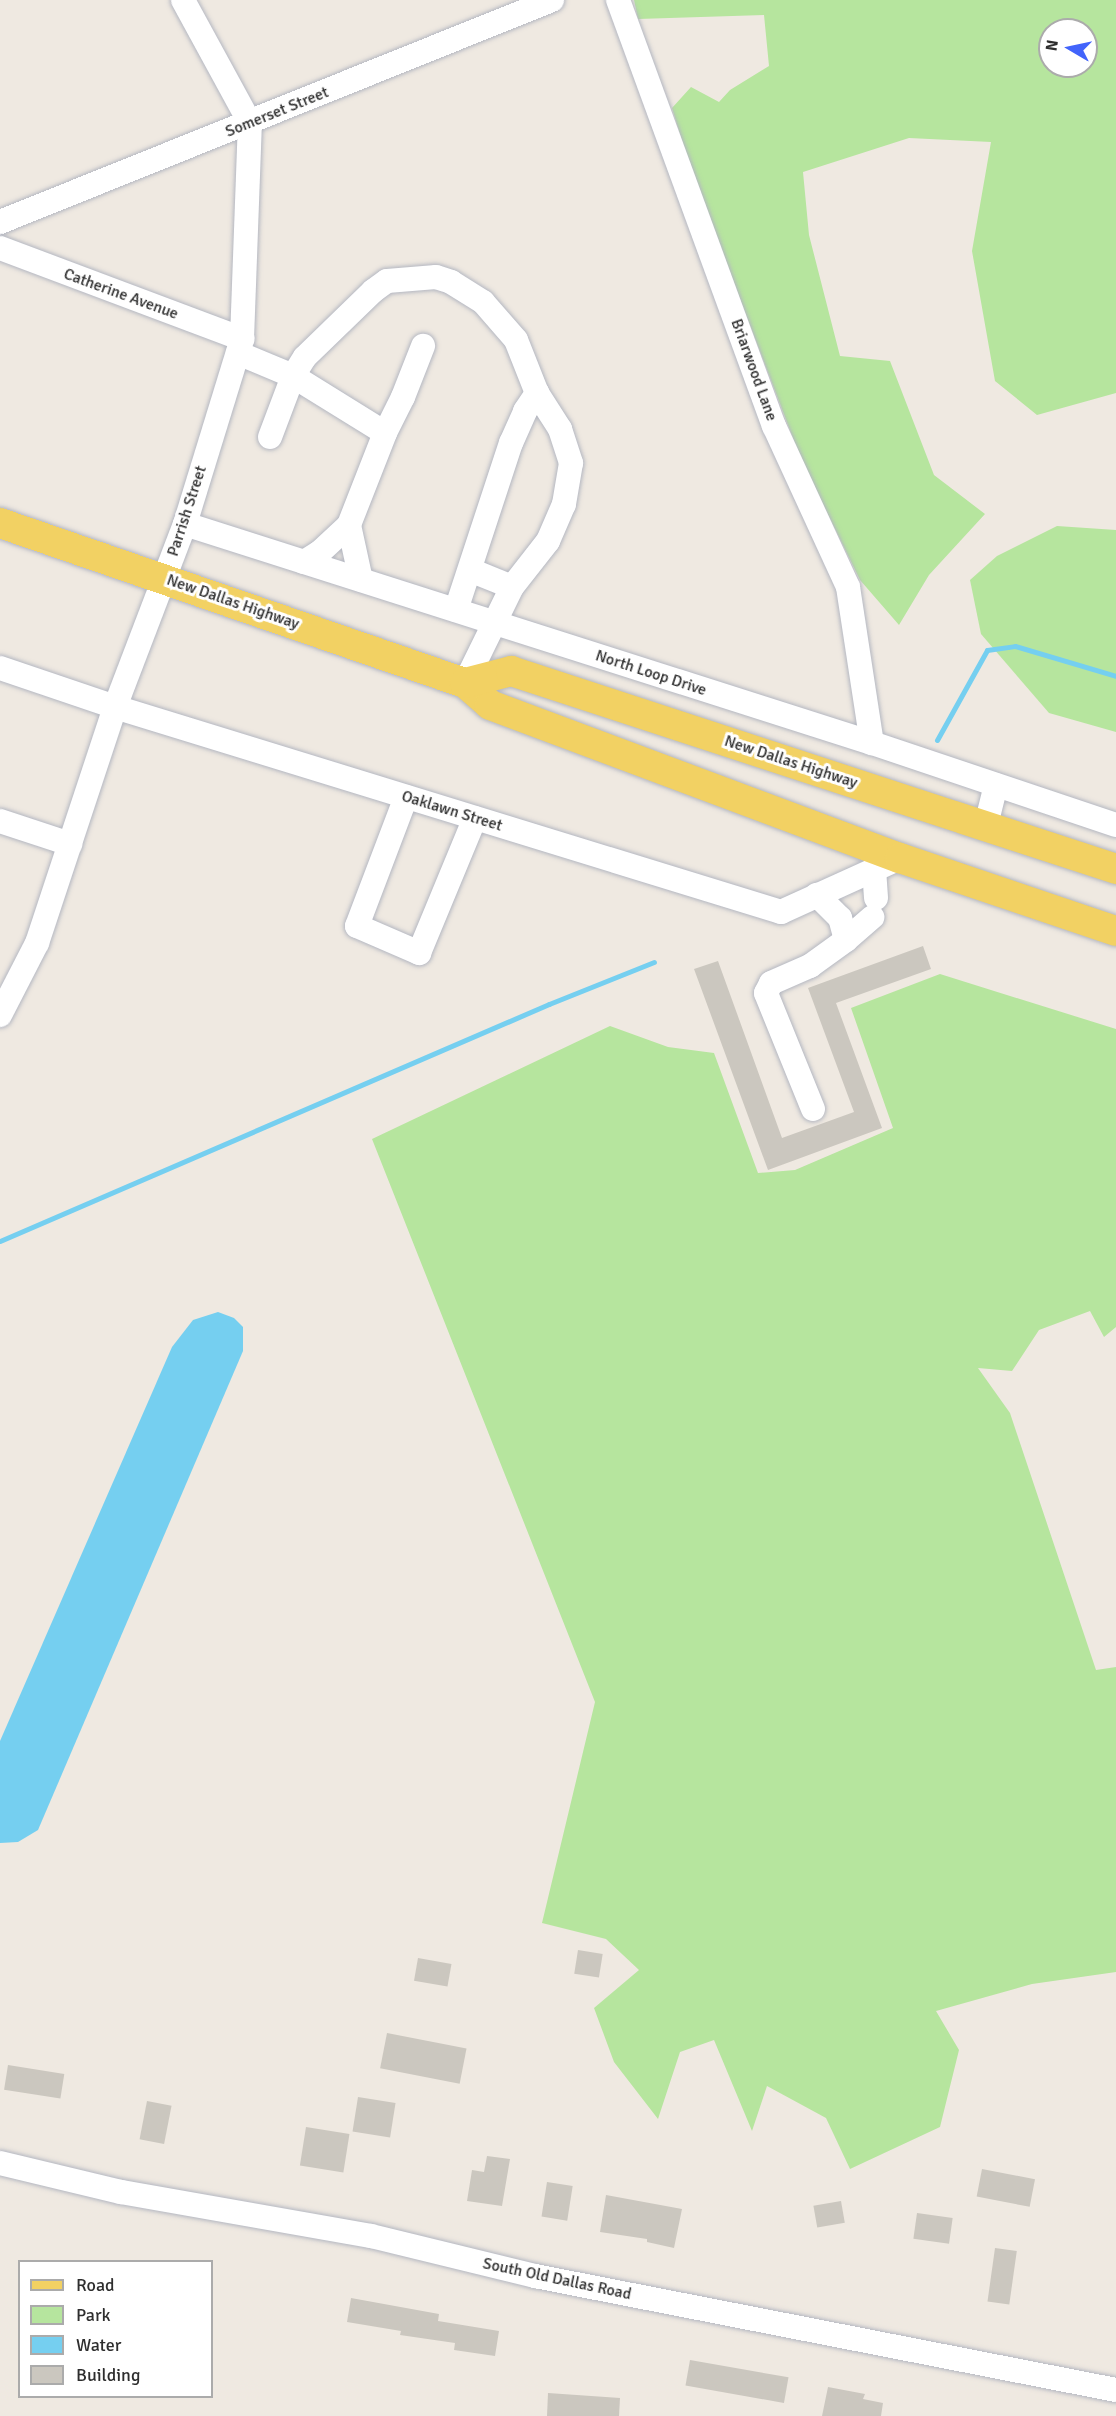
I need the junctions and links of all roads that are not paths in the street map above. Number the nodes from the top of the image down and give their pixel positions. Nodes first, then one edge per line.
1 (183, 0) edge
2 (552, 0) edge
3 (618, 0) edge
4 (250, 123) junction
5 (0, 222) edge
6 (0, 248) edge
7 (240, 346) junction
8 (423, 346) dead end
9 (293, 376) junction
10 (537, 393) junction
11 (385, 433) junction
12 (270, 437) dead end
13 (0, 523) edge
14 (185, 524) junction
15 (349, 525) junction
16 (304, 562) junction
17 (470, 570) junction
18 (164, 578) junction
19 (361, 580) junction
20 (512, 586) junction
21 (456, 610) junction
22 (496, 624) junction
23 (0, 668) edge
24 (465, 683) junction
25 (115, 707) junction
26 (872, 743) junction
27 (996, 785) junction
28 (406, 797) junction
29 (475, 818) junction
30 (0, 821) edge
31 (986, 825) junction
32 (1116, 825) edge
33 (70, 844) junction
34 (887, 864) junction
35 (1116, 869) edge
36 (817, 895) junction
37 (1116, 931) edge
38 (846, 940) junction
39 (0, 1014) edge
40 (813, 1109) dead end
41 (0, 2163) edge
42 (1116, 2390) edge

1 - 4 street
2 - 4 street, Somerset Street
3 - 26 street, Briarwood Lane
4 - 5 street, Somerset Street
4 - 7 street, Parrish Street
6 - 7 street, Catherine Avenue
7 - 9 street, Catherine Avenue
7 - 14 street, Parrish Street
8 - 11 street
9 - 10 street
9 - 11 street, Catherine Avenue
9 - 12 street
10 - 17 street
10 - 20 street
11 - 15 street
13 - 18 main road, New Dallas Highway
14 - 16 street, North Loop Drive
14 - 18 street, Parrish Street
15 - 16 street
15 - 19 street
16 - 19 street, North Loop Drive
17 - 20 street
17 - 21 street
18 - 24 main road, New Dallas Highway
18 - 25 street, Parrish Street
19 - 21 street, North Loop Drive
20 - 22 street
21 - 22 street, North Loop Drive
22 - 24 street
22 - 26 street, North Loop Drive
23 - 25 street, Oaklawn Street
24 - 31 main road, New Dallas Highway
24 - 34 main road, New Dallas Highway
25 - 28 street, Oaklawn Street
25 - 33 street, Parrish Street
26 - 27 street, North Loop Drive
27 - 31 street
27 - 32 street, North Loop Drive
28 - 29 street, Oaklawn Street
28 - 29 street
29 - 36 street, Oaklawn Street
30 - 33 street
31 - 35 main road, New Dallas Highway
33 - 39 street, Parrish Street
34 - 36 street, Oaklawn Street
34 - 37 main road
34 - 38 street
36 - 38 street
38 - 40 street
41 - 42 street, South Old Dallas Road

